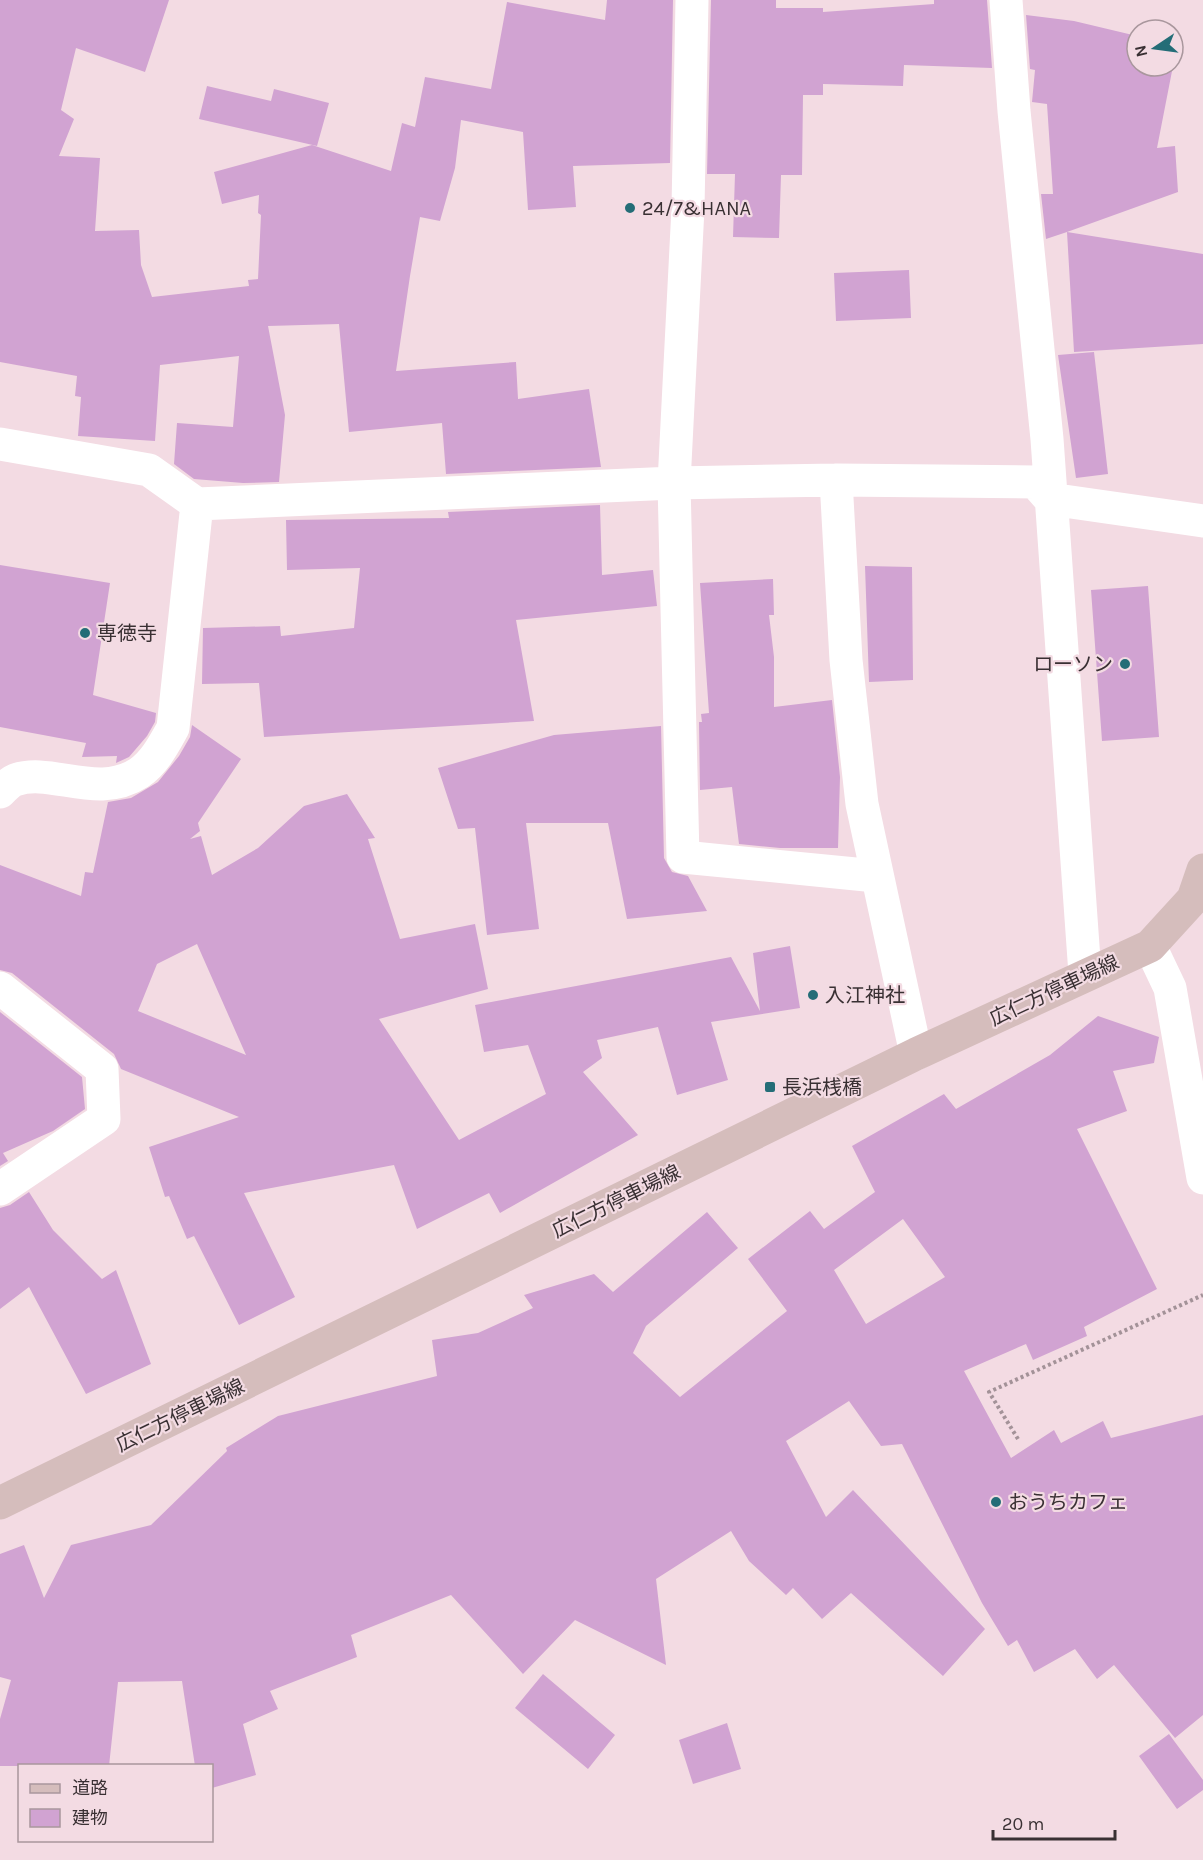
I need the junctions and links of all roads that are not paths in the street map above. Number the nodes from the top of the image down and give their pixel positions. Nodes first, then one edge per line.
1 (692, 0) edge
2 (1006, 0) edge
3 (0, 444) edge
4 (836, 480) junction
5 (674, 483) junction
6 (1050, 499) junction
7 (199, 505) junction
8 (1203, 521) edge
9 (0, 792) edge
10 (876, 876) junction
11 (1200, 890) edge
12 (1150, 946) junction
13 (1085, 974) junction
14 (0, 988) edge
15 (916, 1054) junction
16 (1203, 1178) edge
17 (0, 1189) edge
18 (0, 1503) edge

1 - 5 street
2 - 6 street
3 - 7 street
4 - 5 street
4 - 6 street
4 - 10 street
5 - 7 street
5 - 10 street
6 - 8 street
6 - 13 street
7 - 9 street
10 - 15 street
11 - 12 main road, 広仁方停車場線
12 - 13 main road, 広仁方停車場線
12 - 16 street
13 - 15 main road, 広仁方停車場線
14 - 17 street
15 - 18 main road, 広仁方停車場線

